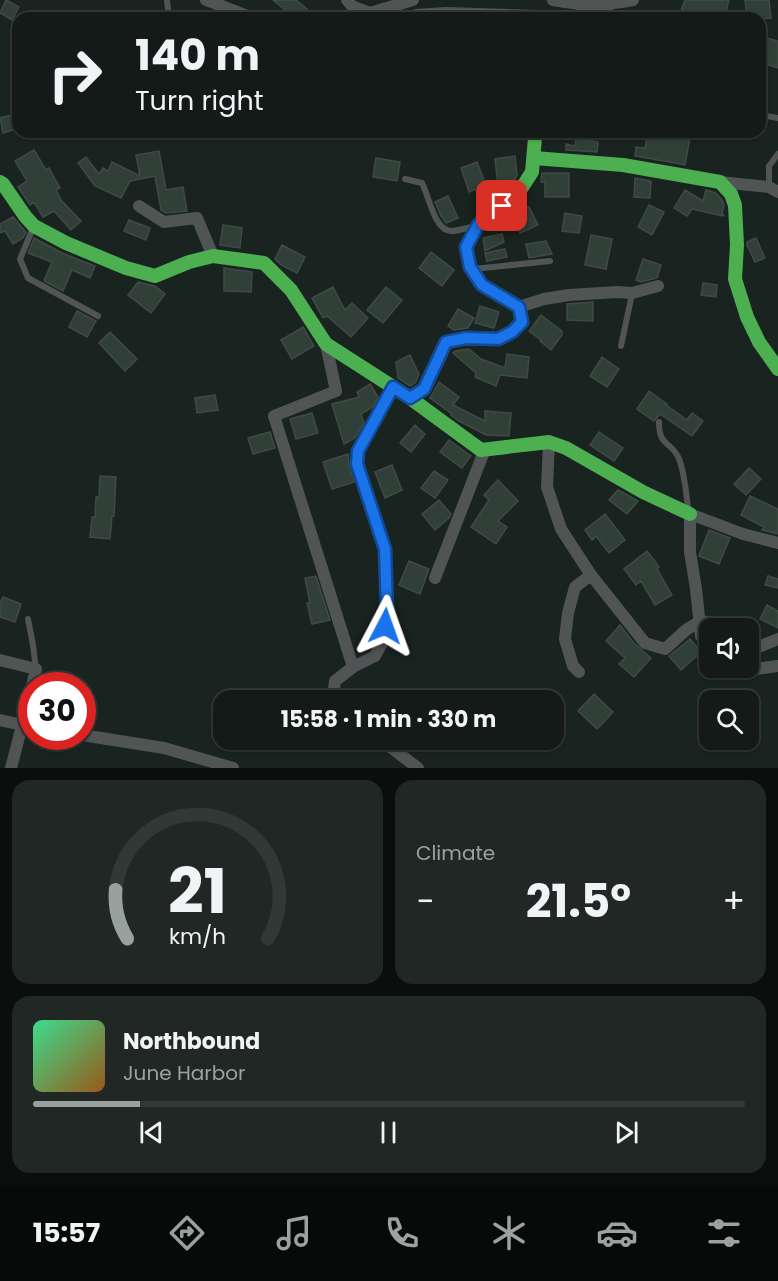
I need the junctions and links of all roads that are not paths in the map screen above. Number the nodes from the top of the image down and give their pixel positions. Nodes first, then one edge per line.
1 (206, 0) edge
2 (347, 0) edge
3 (413, 0) edge
4 (553, 0) edge
5 (633, 0) edge
6 (611, 4) junction
7 (237, 12) edge
8 (367, 12) edge
9 (373, 12) edge
10 (587, 12) edge
11 (535, 138) edge
12 (778, 154) edge
13 (534, 158) junction
14 (405, 179) dead end
15 (0, 182) edge
16 (720, 182) junction
17 (773, 189) edge
18 (485, 191) dead end
19 (139, 206) dead end
20 (494, 212) junction
21 (478, 225) junction
22 (34, 226) junction
23 (213, 256) junction
24 (550, 261) dead end
25 (472, 269) junction
26 (657, 286) dead end
27 (632, 293) junction
28 (519, 307) junction
29 (98, 316) dead end
30 (326, 344) junction
31 (621, 346) dead end
32 (778, 369) edge
33 (393, 387) junction
34 (410, 398) junction
35 (659, 422) dead end
36 (549, 442) junction
37 (484, 449) junction
38 (690, 514) junction
39 (778, 543) edge
40 (591, 575) junction
41 (435, 578) dead end
42 (700, 618) edge
43 (28, 619) dead end
44 (699, 622) edge
45 (778, 639) edge
46 (759, 647) edge
47 (0, 660) edge
48 (778, 666) edge
49 (353, 668) junction
50 (759, 668) edge
51 (36, 669) junction
52 (35, 672) edge
53 (579, 672) dead end
54 (334, 690) edge
55 (0, 720) edge
56 (18, 724) edge
57 (96, 737) edge
58 (18, 750) edge
59 (394, 750) edge
60 (11, 768) edge
61 (233, 768) edge
62 (418, 768) edge

1 - 7 street
2 - 8 street
3 - 9 street
4 - 6 street
5 - 6 street
6 - 10 street
11 - 13 street
12 - 17 lane
13 - 16 street
13 - 20 street
14 - 21 lane
15 - 22 street
16 - 17 street
16 - 32 street
18 - 20 lane
19 - 23 street
20 - 21 street
21 - 25 street
22 - 23 street
22 - 29 lane
23 - 30 street
24 - 25 lane
25 - 28 street
26 - 27 street
27 - 28 street
27 - 31 lane
28 - 34 street
30 - 33 street
30 - 49 street
33 - 34 street
33 - 49 street
34 - 37 street
35 - 38 lane
36 - 37 street
36 - 38 street
36 - 40 street
37 - 41 street
38 - 39 street
38 - 42 street
40 - 44 street
40 - 53 street
43 - 51 lane
45 - 46 street
47 - 51 street
48 - 50 street
49 - 54 street
51 - 52 street
55 - 56 street
57 - 61 street
58 - 60 street
59 - 62 street

